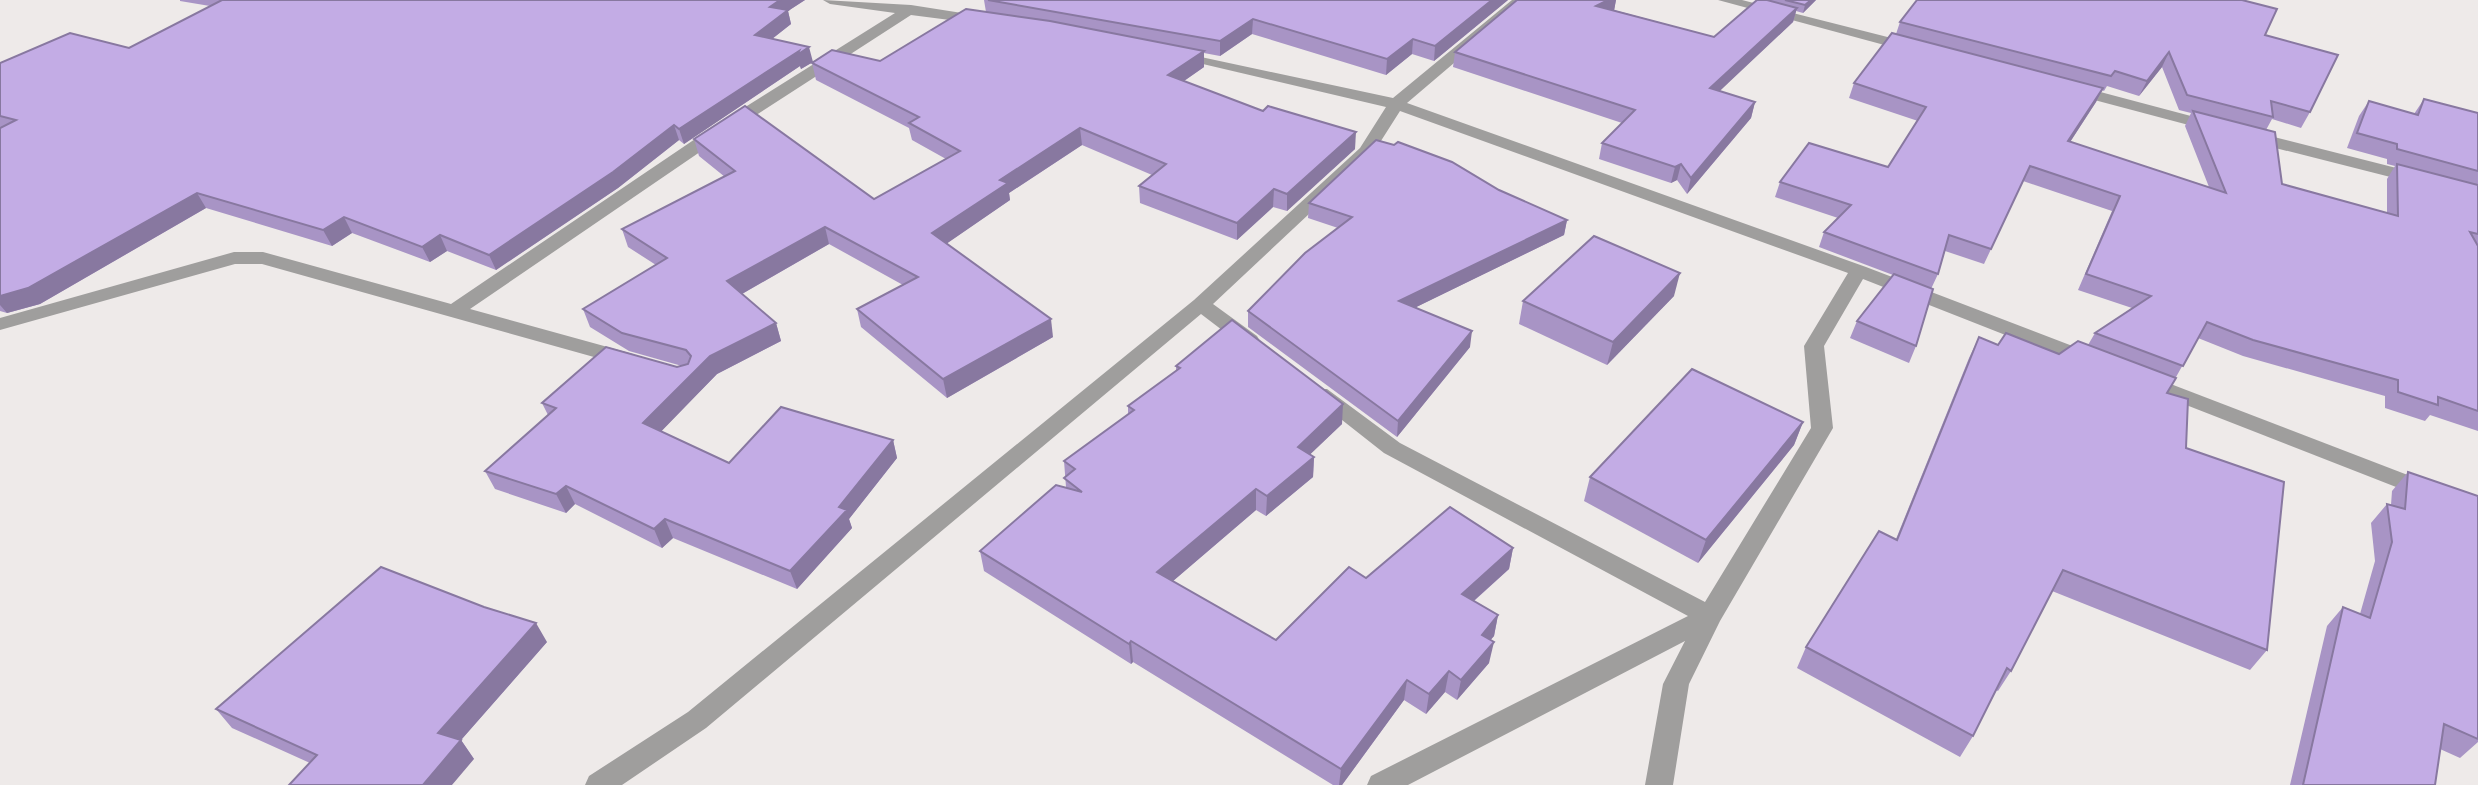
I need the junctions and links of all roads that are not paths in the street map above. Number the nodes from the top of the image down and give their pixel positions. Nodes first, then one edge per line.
1 (831, 0) edge
2 (1521, 0) edge
3 (1725, 0) edge
4 (911, 9) junction
5 (1001, 23) edge
6 (1158, 50) edge
7 (1930, 53) edge
8 (2063, 87) edge
9 (1396, 104) junction
10 (2438, 184) edge
11 (1859, 271) junction
12 (1202, 304) junction
13 (456, 310) junction
14 (0, 324) edge
15 (1265, 352) edge
16 (644, 364) edge
17 (2104, 366) edge
18 (2130, 376) edge
19 (1307, 384) edge
20 (2478, 511) edge
21 (1710, 616) junction
22 (599, 785) edge
23 (1381, 785) edge
24 (1659, 785) edge

1 - 4 street
2 - 9 street
3 - 7 street
4 - 5 street
4 - 13 street
6 - 9 street
8 - 10 street
9 - 11 street
9 - 12 street
11 - 17 street
11 - 21 street
12 - 15 street
12 - 22 street
13 - 14 street
13 - 16 street
18 - 20 street
19 - 21 street
21 - 23 street
21 - 24 street

